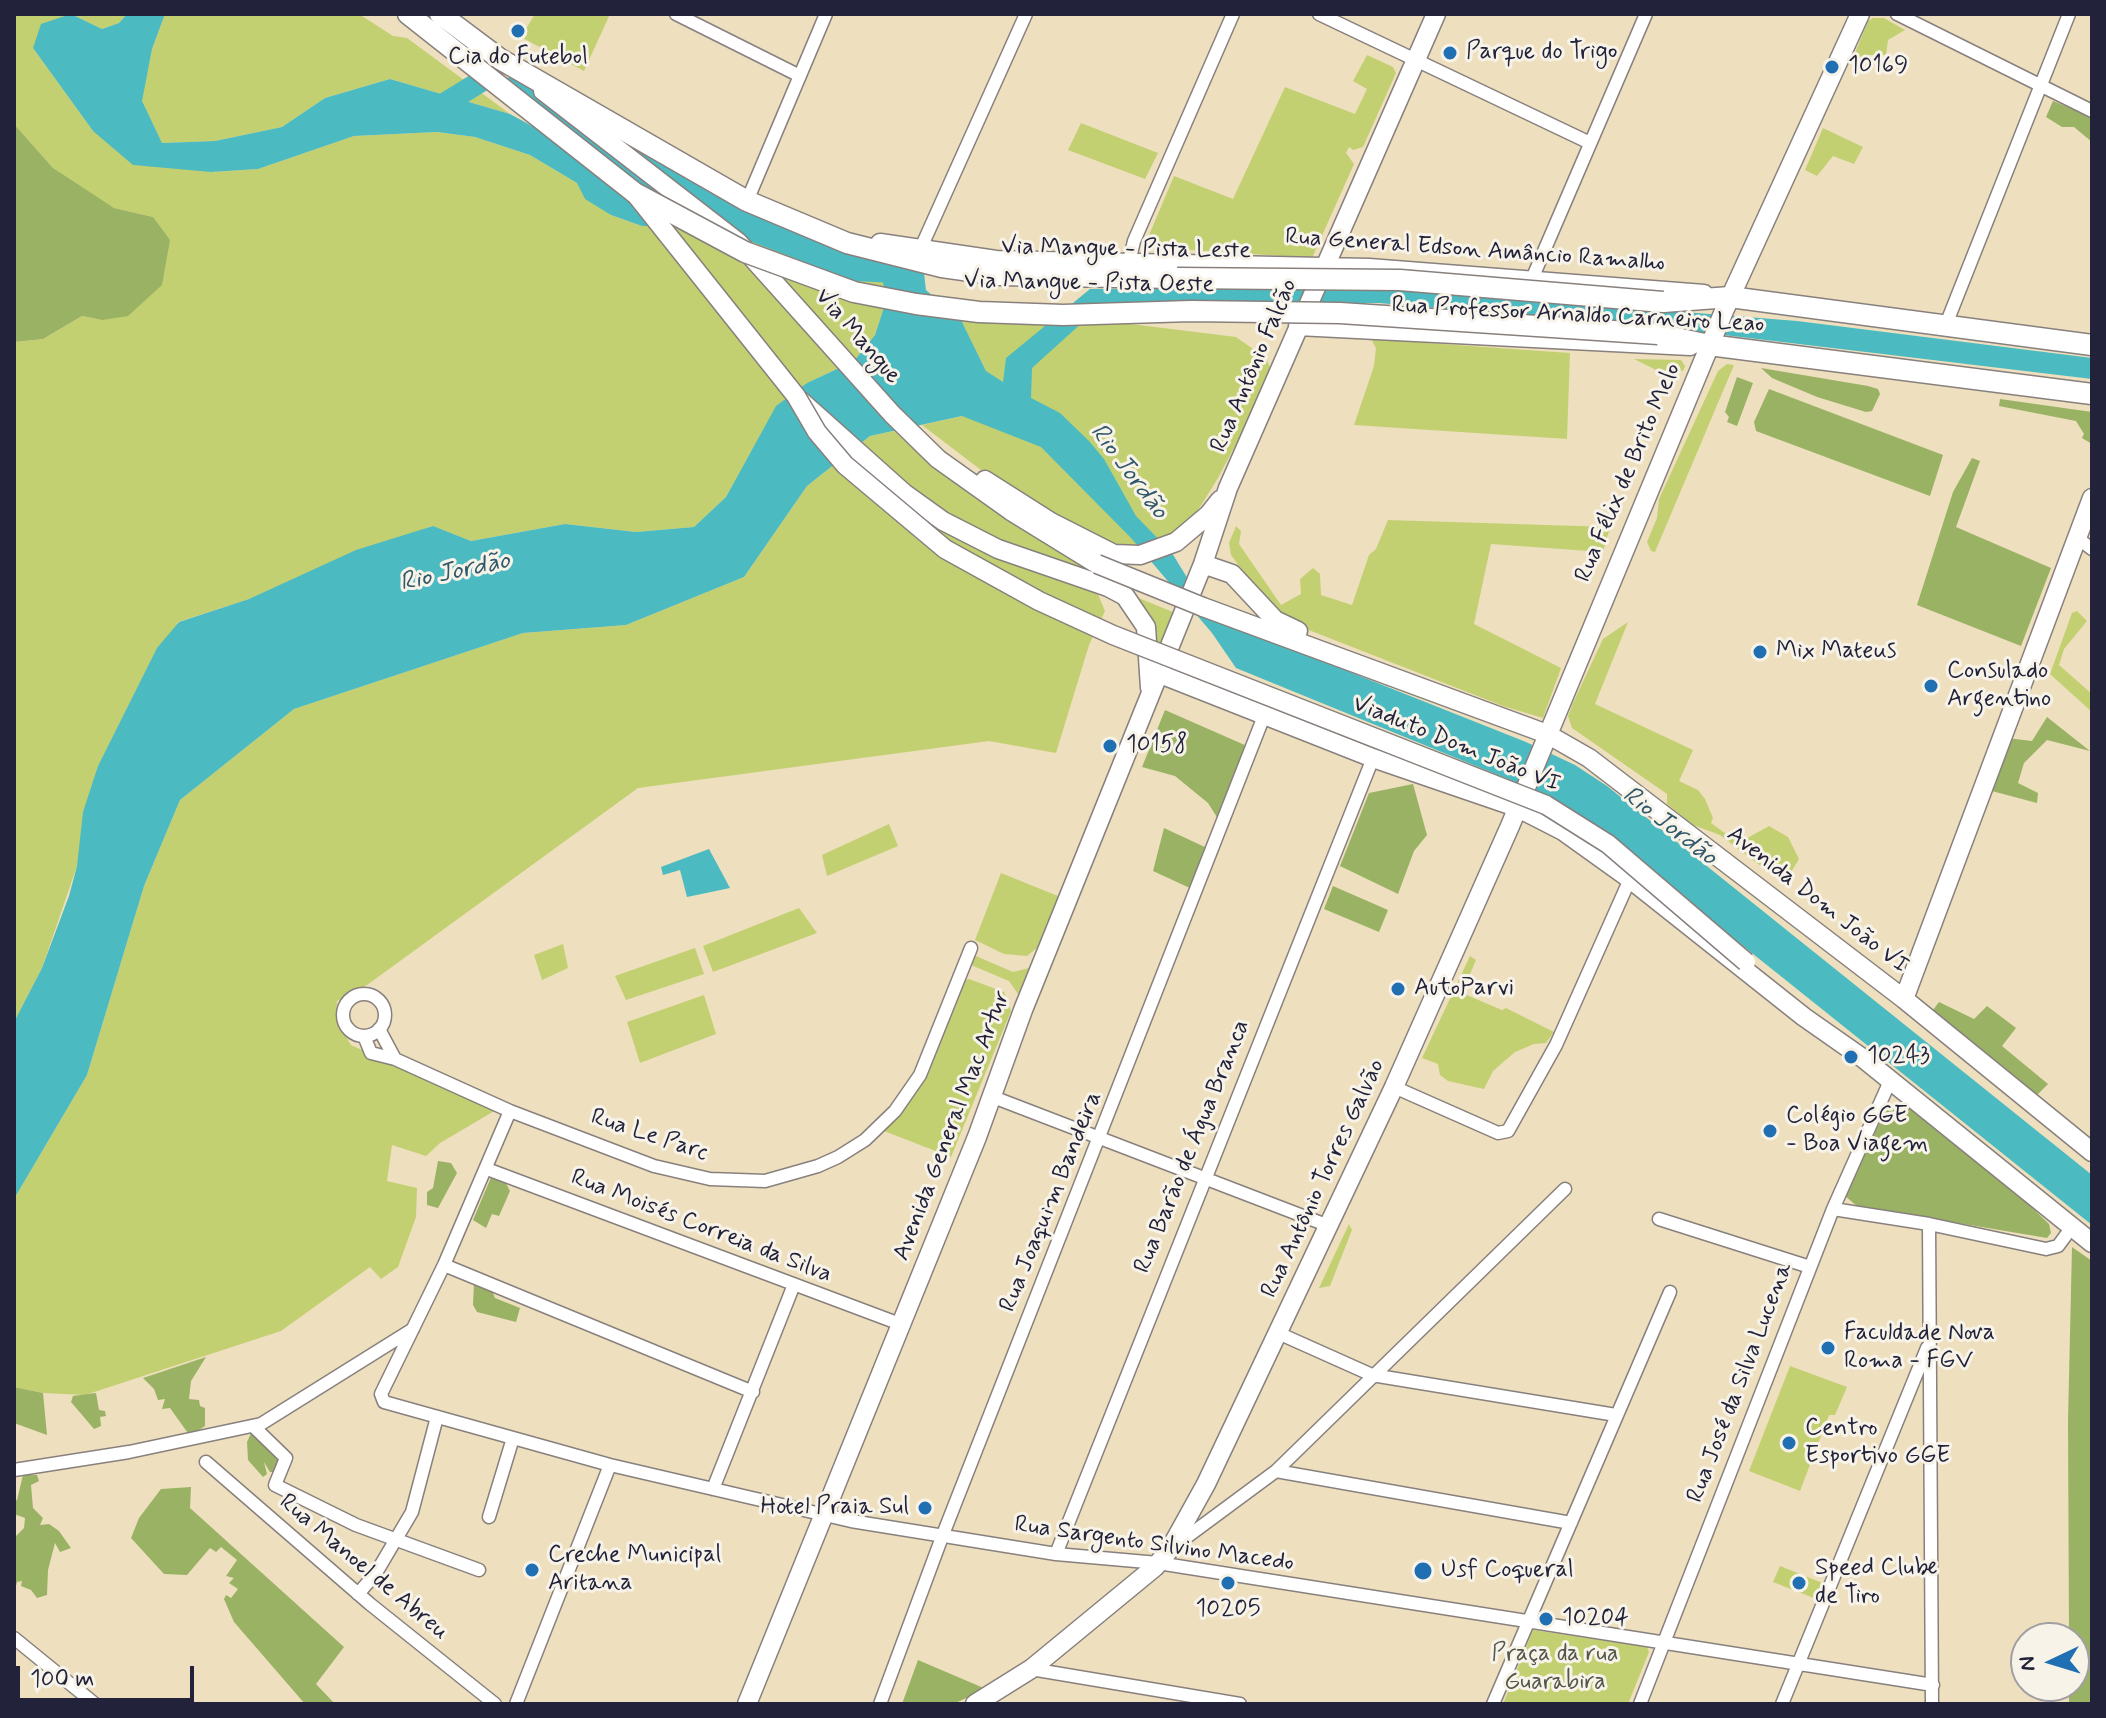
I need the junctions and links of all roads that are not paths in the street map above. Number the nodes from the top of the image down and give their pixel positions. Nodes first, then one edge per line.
1 (408, 14) edge
2 (440, 14) edge
3 (676, 14) edge
4 (826, 14) edge
5 (1026, 14) edge
6 (1233, 14) edge
7 (1319, 14) edge
8 (1436, 14) edge
9 (1646, 14) edge
10 (1860, 14) edge
11 (1897, 14) edge
12 (2069, 14) edge
13 (500, 59) junction
14 (1415, 63) junction
15 (800, 76) junction
16 (2039, 84) junction
17 (2092, 111) edge
18 (1588, 142) junction
19 (635, 193) junction
20 (747, 201) junction
21 (806, 227) junction
22 (920, 250) junction
23 (1129, 262) junction
24 (1323, 270) junction
25 (1532, 279) junction
26 (1727, 304) junction
27 (1300, 320) junction
28 (1945, 327) junction
29 (1710, 342) junction
30 (2092, 345) edge
31 (2092, 394) edge
32 (796, 396) junction
33 (892, 414) junction
34 (1228, 488) junction
35 (2092, 498) edge
36 (2084, 528) edge
37 (2092, 549) edge
38 (1201, 570) junction
39 (1203, 607) joint
40 (1160, 674) junction
41 (1150, 701) junction
42 (1487, 712) junction
43 (1264, 716) junction
44 (1550, 742) junction
45 (1373, 758) junction
46 (1524, 800) junction
47 (1630, 879) junction
48 (971, 948) dead end
49 (1774, 994) junction
50 (1904, 999) junction
51 (379, 1029) junction
52 (364, 1036) junction
53 (395, 1059) junction
54 (1890, 1081) junction
55 (1394, 1087) junction
56 (993, 1097) junction
57 (510, 1111) junction
58 (1101, 1137) junction
59 (2092, 1152) edge
60 (487, 1169) junction
61 (1203, 1178) junction
62 (1565, 1189) dead end
63 (1833, 1209) junction
64 (1659, 1219) dead end
65 (1929, 1224) junction
66 (1329, 1226) junction
67 (2072, 1227) junction
68 (2092, 1243) edge
69 (444, 1265) junction
70 (1810, 1267) junction
71 (793, 1287) junction
72 (1670, 1292) dead end
73 (900, 1324) junction
74 (413, 1329) junction
75 (1278, 1333) junction
76 (1930, 1341) junction
77 (1372, 1375) junction
78 (753, 1392) junction
79 (1616, 1415) junction
80 (437, 1417) junction
81 (253, 1426) junction
82 (513, 1438) junction
83 (206, 1462) dead end
84 (610, 1465) junction
85 (14, 1470) edge
86 (1276, 1471) junction
87 (713, 1489) junction
88 (822, 1516) junction
89 (489, 1517) dead end
90 (1571, 1523) junction
91 (942, 1537) junction
92 (397, 1540) junction
93 (1056, 1554) junction
94 (1164, 1556) junction
95 (479, 1570) dead end
96 (358, 1594) junction
97 (1526, 1623) junction
98 (14, 1638) edge
99 (1664, 1644) junction
100 (1798, 1665) junction
101 (1031, 1669) junction
102 (1933, 1685) junction
103 (95, 1704) edge
104 (495, 1704) edge
105 (516, 1704) edge
106 (747, 1704) edge
107 (880, 1704) edge
108 (975, 1704) edge
109 (1240, 1704) edge
110 (1493, 1704) edge
111 (1640, 1704) edge
112 (1782, 1704) edge
113 (1932, 1704) edge

1 - 19 main road, Via Mangue - Pista Oeste
2 - 13 main road, Via Mangue - Pista Leste
3 - 15 street
4 - 15 street
5 - 22 street
6 - 23 street
7 - 14 street
8 - 14 main road, Rua Antônio Falcão
9 - 18 street
10 - 26 main road, Rua Félix de Brito Melo
11 - 16 street
12 - 16 street
13 - 20 main road, Via Mangue - Pista Leste
13 - 33 main road, Via Mangue, bridge
14 - 18 street
14 - 24 main road, Rua Antônio Falcão
15 - 20 street
16 - 17 street
16 - 28 street
18 - 25 street
19 - 29 main road, Via Mangue - Pista Oeste, bridge
19 - 32 main road, bridge
20 - 21 main road, Via Mangue - Pista Leste
21 - 22 main road, Rua General Edson Amâncio Ramalho
21 - 26 main road, Via Mangue - Pista Leste, bridge
22 - 23 main road, Rua General Edson Amâncio Ramalho
23 - 24 main road, Rua General Edson Amâncio Ramalho
24 - 25 main road, Rua General Edson Amâncio Ramalho
24 - 27 main road, Rua Antônio Falcão, bridge
25 - 26 main road, Rua General Edson Amâncio Ramalho
26 - 28 main road, Rua General Edson Amâncio Ramalho
26 - 29 main road, Rua Félix de Brito Melo
27 - 29 main road, Rua Professor Arnaldo Carneiro Leao
27 - 34 main road, Rua Antônio Falcão
28 - 30 main road, Rua General Edson Amâncio Ramalho
29 - 31 main road, Rua Professor Arnaldo Carneiro Leao
29 - 44 main road, Rua Félix de Brito Melo
32 - 41 main road
32 - 49 main road, Viaduto Dom João VI, bridge
33 - 34 main road
33 - 39 main road, Via Mangue, bridge
34 - 38 main road, Rua Antônio Falcão
35 - 36 main road
36 - 37 street
36 - 50 main road
38 - 40 main road, Avenida General Mac Artur
38 - 42 main road
39 - 42 main road, Viaduto Dom João VI
40 - 41 main road, Avenida General Mac Artur
40 - 43 main road
41 - 56 main road, Avenida General Mac Artur
42 - 44 main road, Avenida Dom João VI
43 - 45 main road
43 - 58 street, Rua Joaquim Bandeira
44 - 46 main road, Rua Félix de Brito Melo
44 - 50 main road, Avenida Dom João VI
45 - 46 main road
45 - 61 street, Rua Barão de Água Branca
46 - 47 main road
46 - 55 main road, Rua Antônio Torres Galvão
47 - 49 main road
47 - 55 street
48 - 57 street, Rua Le Parc
49 - 54 main road
50 - 59 main road, Avenida Dom João VI
51 - 52 street
51 - 52 street, Rua Le Parc
51 - 53 street, Rua Le Parc
52 - 53 street, Rua Le Parc
53 - 57 street, Rua Le Parc
54 - 63 street, Rua José da Silva Lucena
54 - 67 main road
55 - 66 main road, Rua Antônio Torres Galvão
56 - 58 street
56 - 73 main road, Avenida General Mac Artur
57 - 60 street
58 - 61 street
58 - 91 street, Rua Joaquim Bandeira
60 - 69 street
60 - 71 street, Rua Moisés Correia da Silva
61 - 66 street
61 - 93 street, Rua Barão de Água Branca
62 - 77 street
63 - 65 street
63 - 70 street, Rua José da Silva Lucena
64 - 70 street
65 - 67 street
65 - 76 street
66 - 75 main road, Rua Antônio Torres Galvão
67 - 68 main road
69 - 74 street
69 - 78 street
70 - 99 street, Rua José da Silva Lucena
71 - 73 street, Rua Moisés Correia da Silva
71 - 78 street
72 - 79 street
73 - 88 main road, Avenida General Mac Artur
74 - 80 street, Rua Sargento Silvino Macedo
74 - 81 street
75 - 77 street
75 - 94 main road, Rua Antônio Torres Galvão
76 - 100 street
76 - 102 street
77 - 79 street
77 - 86 street
78 - 87 street
79 - 90 street
80 - 82 street, Rua Sargento Silvino Macedo
80 - 92 street
81 - 85 street
81 - 92 street, Rua Manoel de Abreu
82 - 84 street, Rua Sargento Silvino Macedo
82 - 89 street
83 - 96 street, Rua Manoel de Abreu
84 - 87 street, Rua Sargento Silvino Macedo
84 - 105 street
86 - 90 street
86 - 94 street
87 - 88 street, Rua Sargento Silvino Macedo
88 - 91 street, Rua Sargento Silvino Macedo
88 - 106 main road, Avenida General Mac Artur
90 - 97 street
91 - 93 street, Rua Sargento Silvino Macedo
91 - 107 street, Rua Joaquim Bandeira
92 - 95 street, Rua Manoel de Abreu
92 - 96 street
93 - 94 street, Rua Sargento Silvino Macedo
94 - 97 street, Rua Sargento Silvino Macedo
94 - 101 main road
96 - 104 street, Rua Manoel de Abreu
97 - 99 street, Rua Sargento Silvino Macedo
97 - 110 street
98 - 103 street
99 - 100 street, Rua Sargento Silvino Macedo
99 - 111 street, Rua José da Silva Lucena
100 - 102 street, Rua Sargento Silvino Macedo
100 - 112 street
101 - 108 main road
101 - 109 street
102 - 113 street

